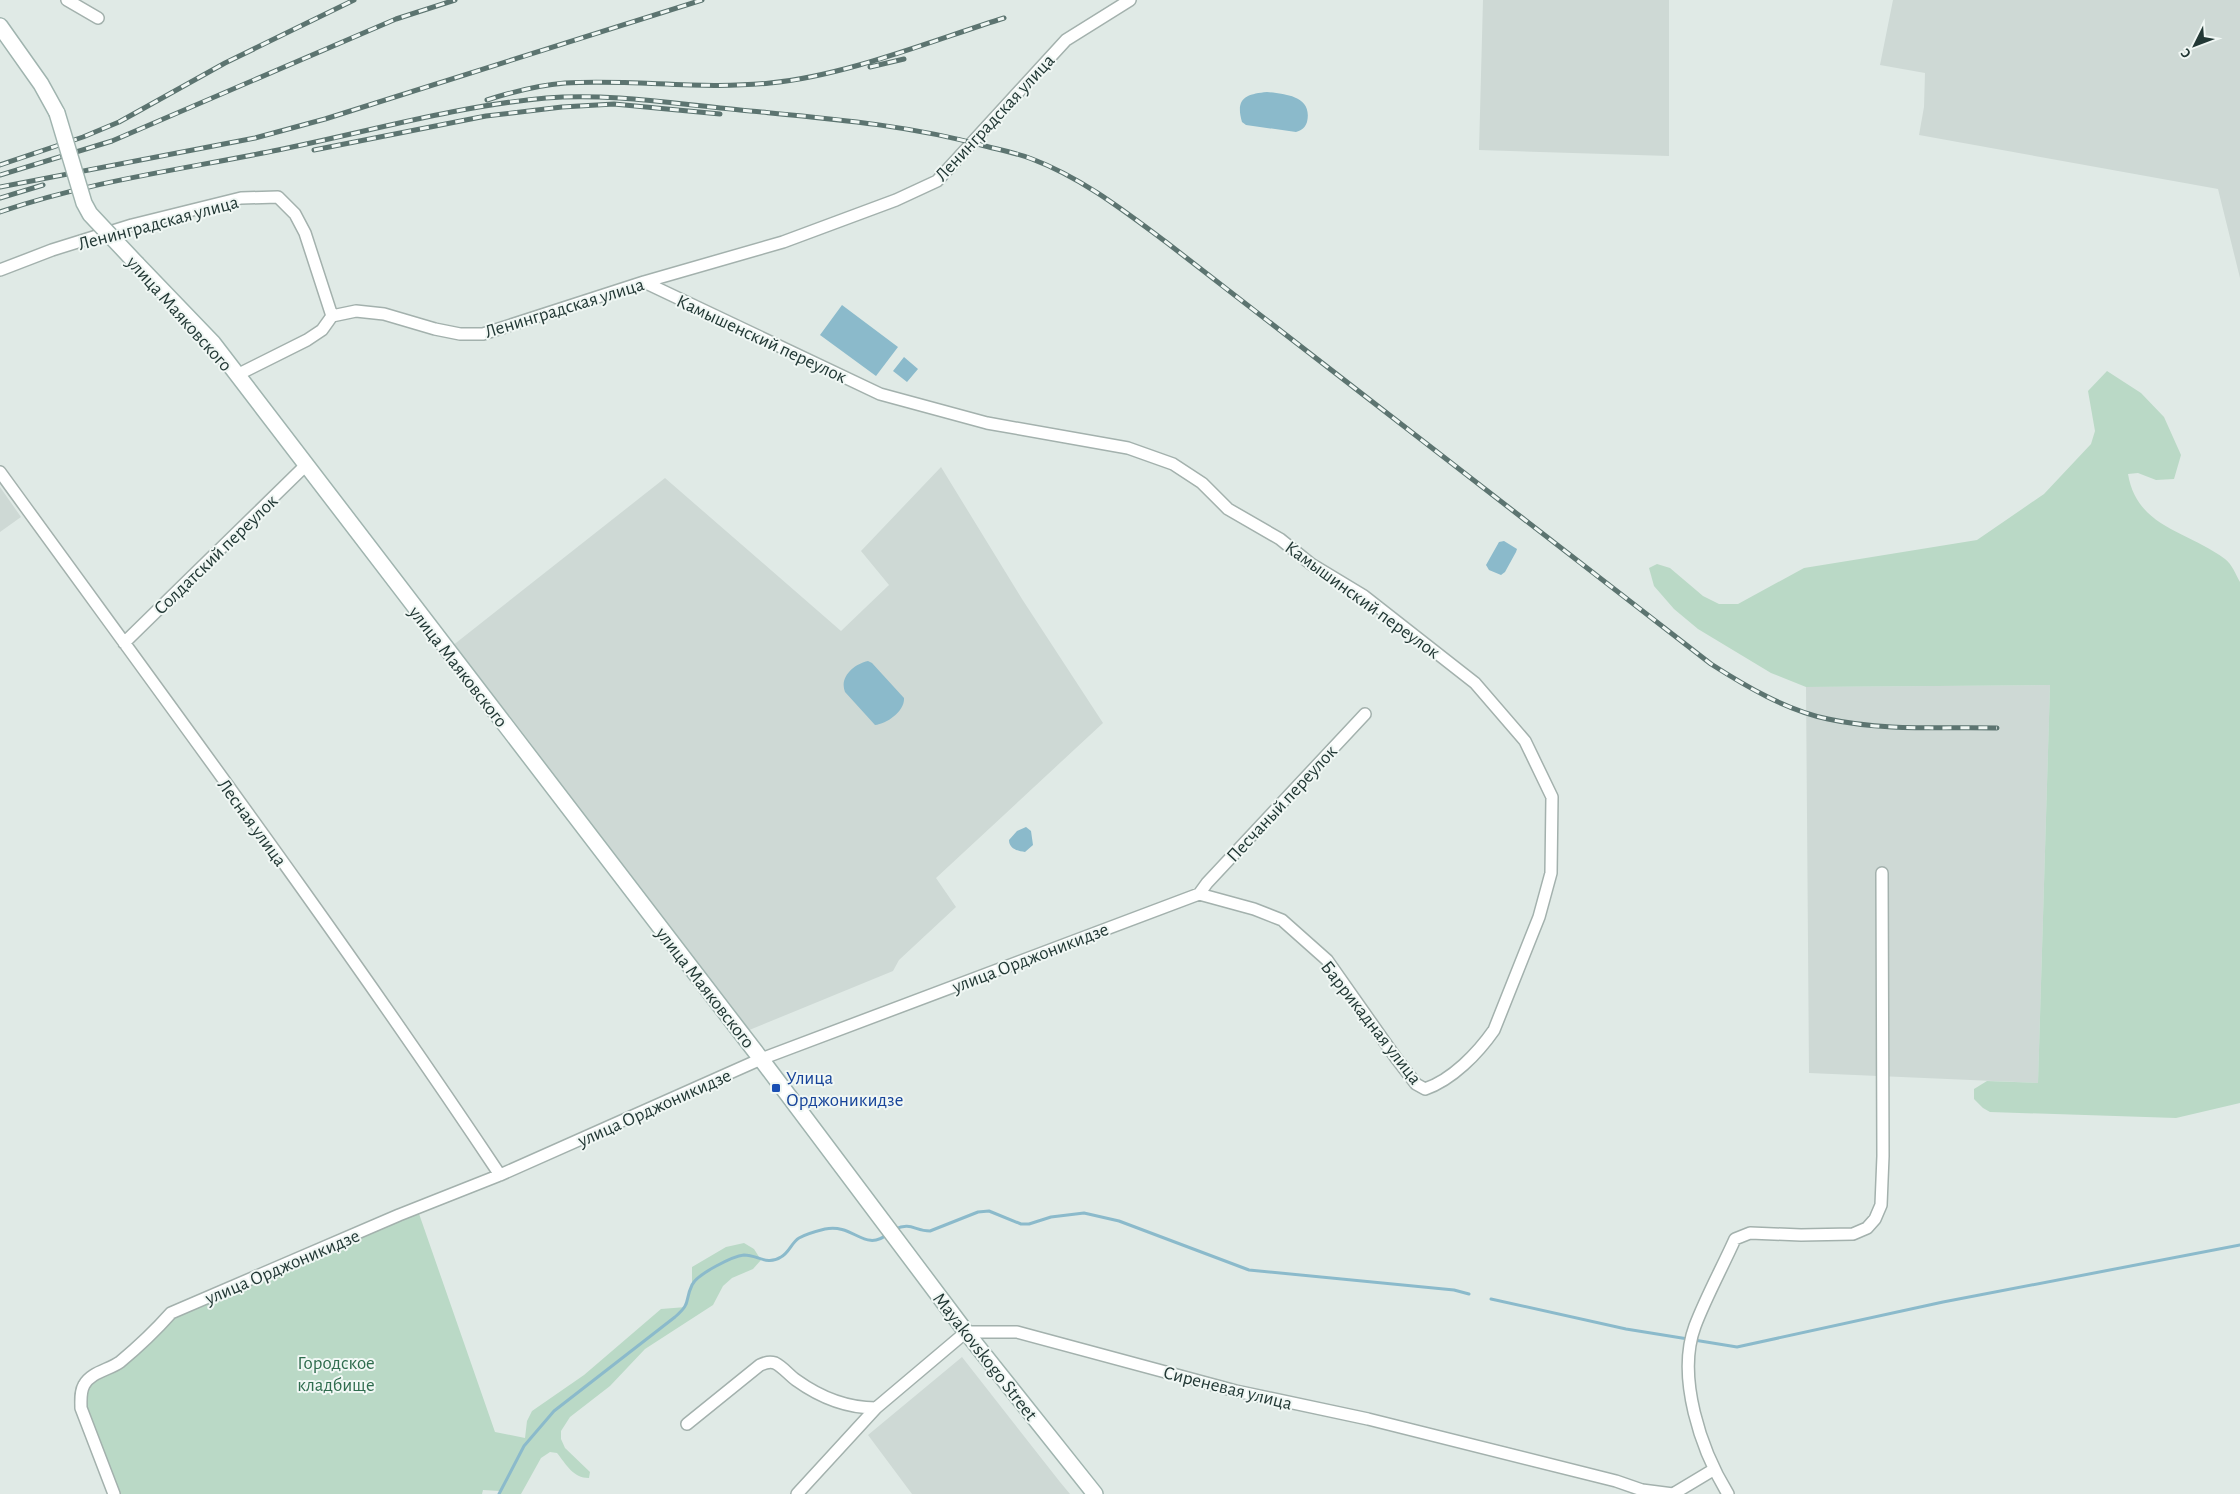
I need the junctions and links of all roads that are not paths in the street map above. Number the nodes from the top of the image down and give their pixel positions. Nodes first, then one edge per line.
1 (67, 0) edge
2 (1130, 0) edge
3 (98, 18) dead end
4 (0, 26) edge
5 (0, 270) edge
6 (644, 282) junction
7 (332, 316) junction
8 (237, 376) junction
9 (880, 394) joint
10 (305, 466) junction
11 (0, 472) edge
12 (124, 643) junction
13 (1365, 714) dead end
14 (1882, 873) dead end
15 (1199, 894) junction
16 (1486, 1041) joint
17 (761, 1059) junction
18 (500, 1175) junction
19 (877, 1216) joint
20 (966, 1332) junction
21 (876, 1408) junction
22 (687, 1424) dead end
23 (1713, 1470) junction
24 (114, 1494) edge
25 (796, 1494) edge
26 (1096, 1494) edge
27 (1728, 1494) edge

1 - 3 street
2 - 6 street, Ленинградская улица
4 - 8 street, улица Маяковского, bridge
5 - 7 street, Ленинградская улица
6 - 7 street, Ленинградская улица
6 - 9 street, Камышенский переулок
7 - 8 street
8 - 10 street, улица Маяковского
9 - 16 street, Камышинский переулок
10 - 12 street, Солдатский переулок
10 - 17 street, улица Маяковского
11 - 12 street, Лесная улица
12 - 18 street, Лесная улица
13 - 15 street, Песчаный переулок
14 - 23 street
15 - 16 street, Баррикадная улица
15 - 17 street, улица Орджоникидзе
17 - 18 street, улица Орджоникидзе
17 - 19 street, улица Маяковского
18 - 24 street, улица Орджоникидзе
19 - 20 street, Mayakovskogo Street
20 - 21 street
20 - 23 street, Сиреневая улица
20 - 26 street, Mayakovskogo Street
21 - 22 street
21 - 25 street
23 - 27 street

